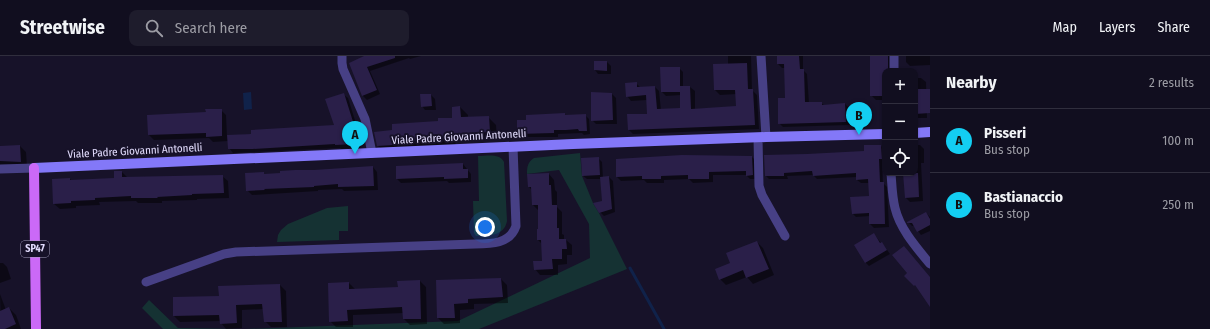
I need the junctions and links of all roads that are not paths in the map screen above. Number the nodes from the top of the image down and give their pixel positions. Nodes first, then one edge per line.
1 (342, 56) edge
2 (761, 56) edge
3 (894, 56) edge
4 (894, 68) edge
5 (930, 132) edge
6 (918, 133) edge
7 (882, 134) edge
8 (762, 137) junction
9 (513, 147) junction
10 (372, 153) junction
11 (34, 168) junction
12 (0, 169) edge
13 (891, 176) edge
14 (785, 236) dead end
15 (930, 264) edge
16 (146, 282) dead end
17 (36, 329) edge

1 - 10 street
2 - 8 street
3 - 4 street
5 - 6 main road
7 - 8 main road, Viale Padre Giovanni Antonelli
8 - 9 main road, Viale Padre Giovanni Antonelli
8 - 14 street
9 - 10 main road, Viale Padre Giovanni Antonelli
9 - 16 street
10 - 11 main road, Viale Padre Giovanni Antonelli
11 - 12 street
11 - 17 main road, SP47
13 - 15 street

